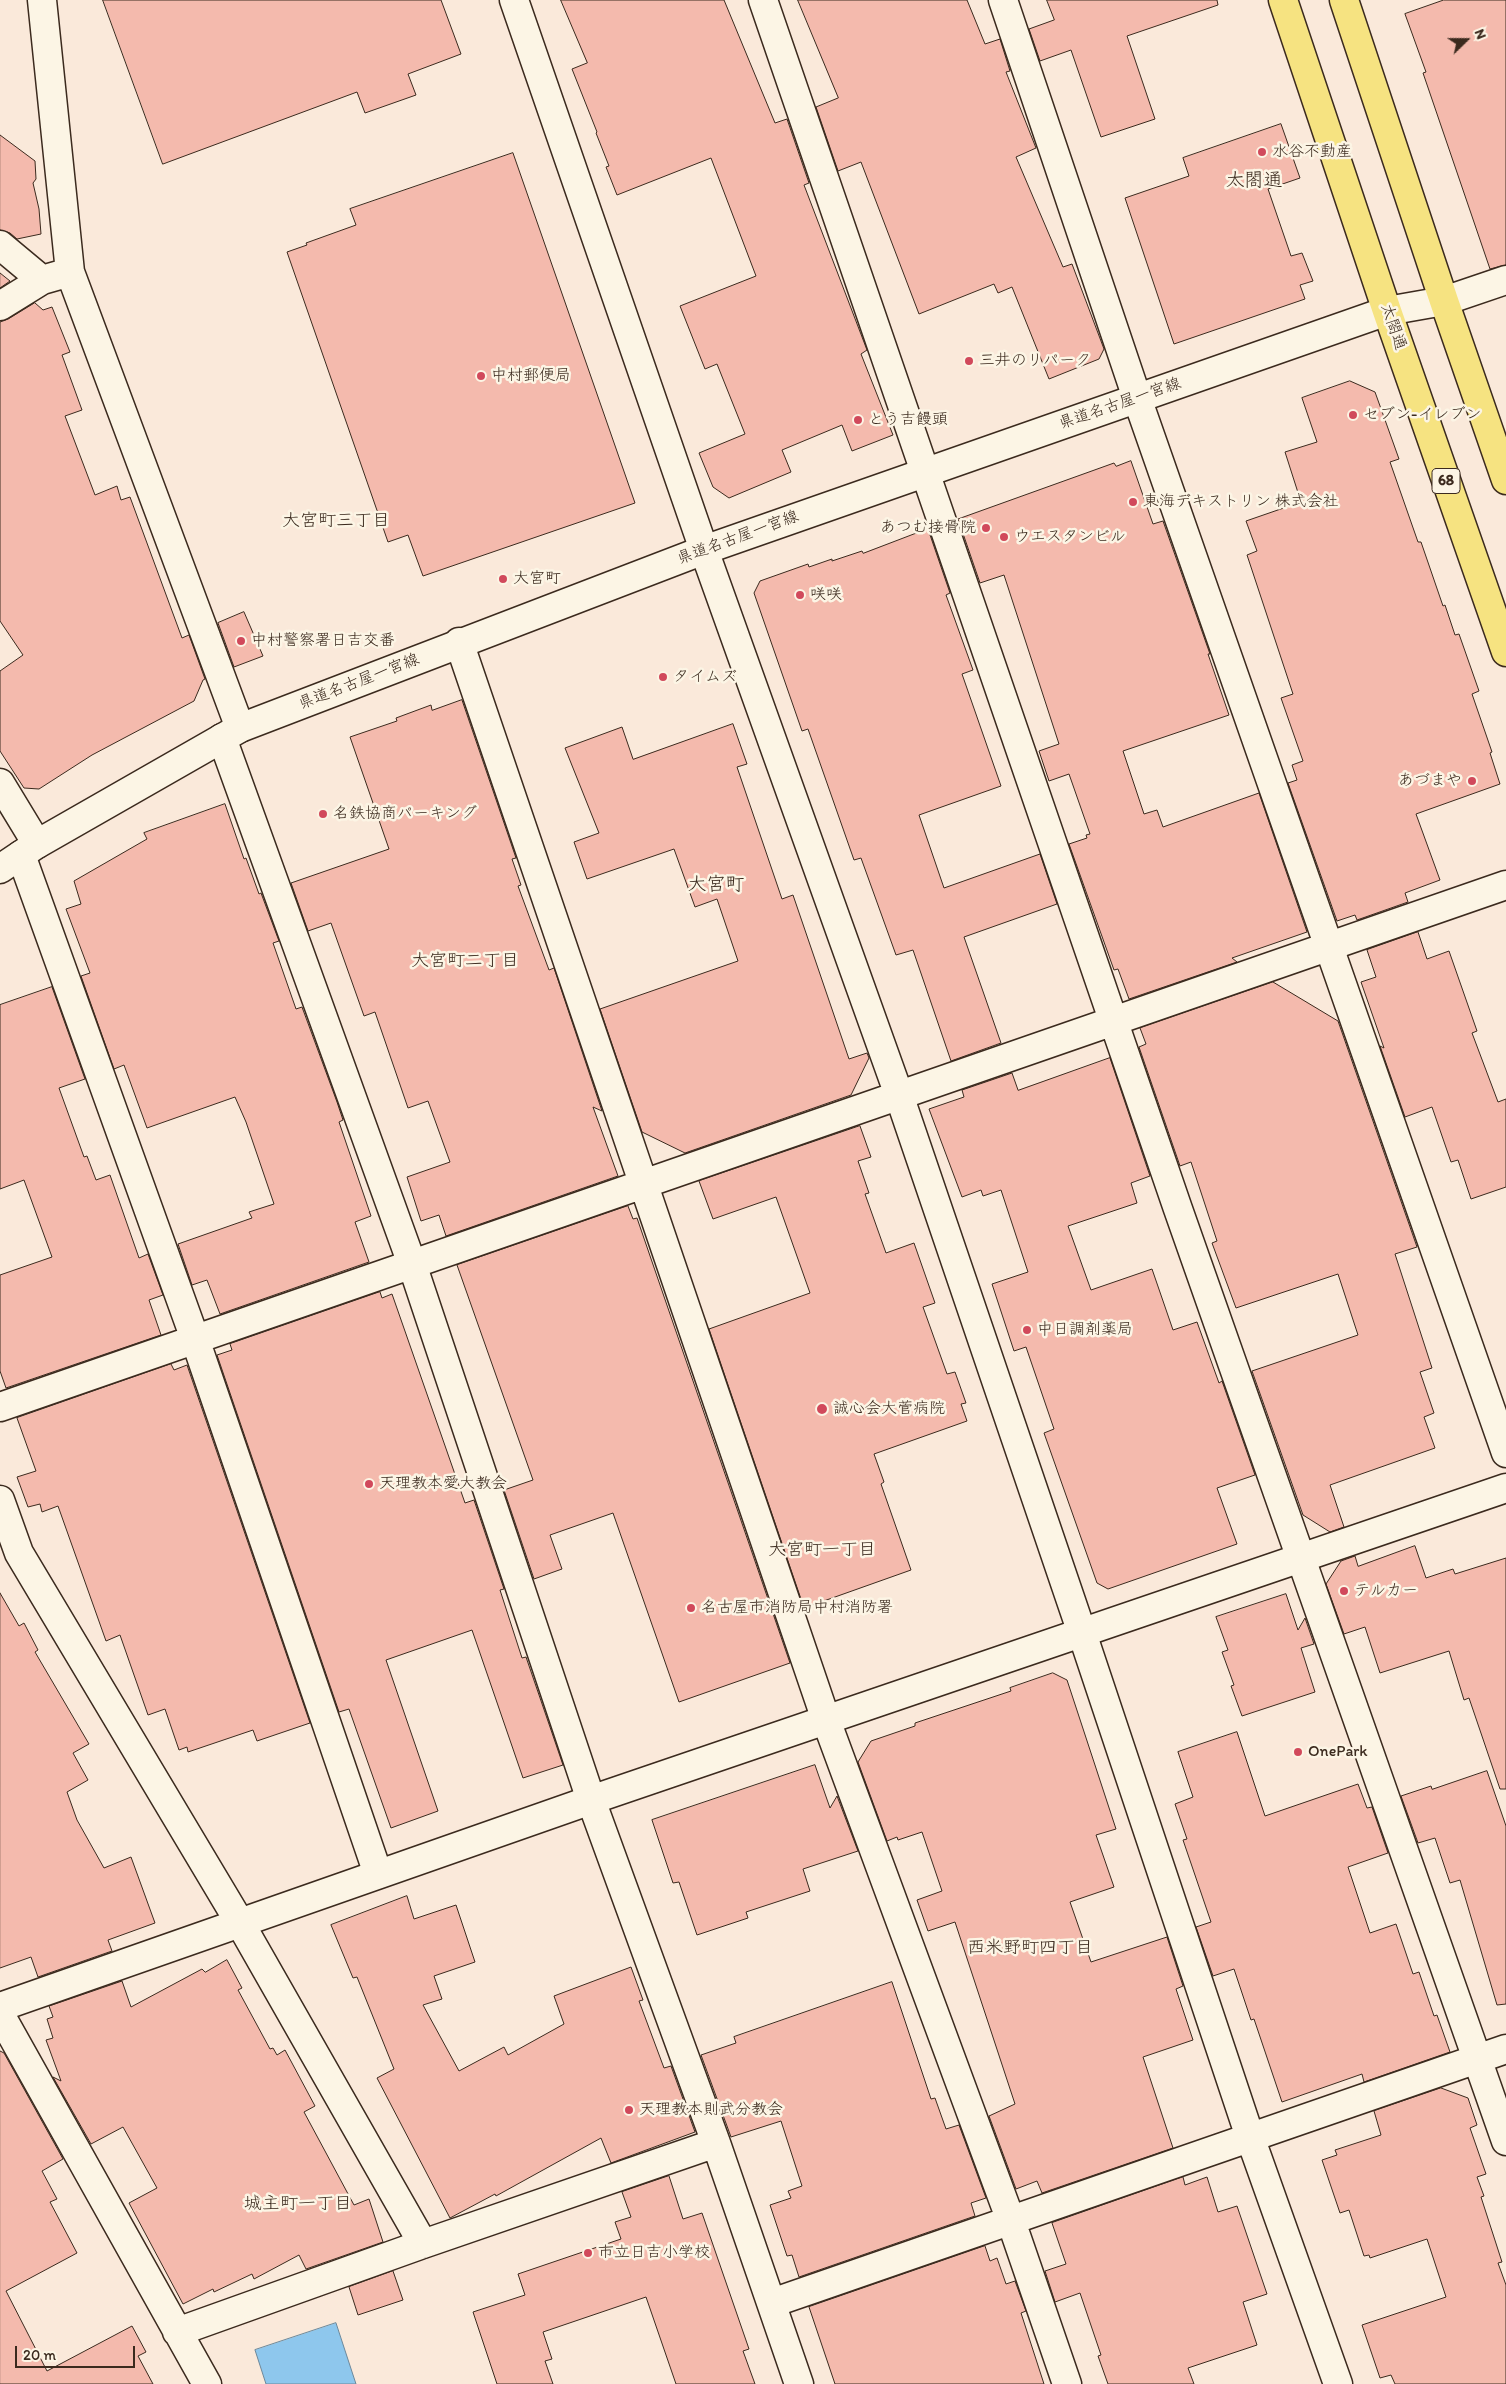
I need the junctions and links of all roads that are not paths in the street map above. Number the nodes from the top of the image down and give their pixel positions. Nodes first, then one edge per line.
1 (42, 0) edge
2 (514, 0) edge
3 (763, 0) edge
4 (1003, 0) edge
5 (1283, 0) edge
6 (1344, 0) edge
7 (0, 245) edge
8 (70, 272) junction
9 (42, 280) junction
10 (1506, 280) edge
11 (1444, 301) junction
12 (0, 306) edge
13 (1387, 311) junction
14 (1137, 398) junction
15 (924, 471) junction
16 (1506, 480) edge
17 (704, 550) junction
18 (459, 642) junction
19 (1506, 652) edge
20 (231, 733) junction
21 (0, 783) edge
22 (19, 856) edge
23 (1506, 885) edge
24 (1328, 947) junction
25 (1113, 1021) junction
26 (899, 1095) junction
27 (644, 1183) junction
28 (412, 1264) junction
29 (195, 1339) junction
30 (0, 1407) edge
31 (1506, 1453) edge
32 (1506, 1488) edge
33 (0, 1500) edge
34 (1300, 1558) junction
35 (1082, 1633) junction
36 (826, 1720) junction
37 (591, 1800) junction
38 (378, 1874) junction
39 (240, 1923) junction
40 (0, 2008) edge
41 (0, 2014) edge
42 (1506, 2049) edge
43 (1478, 2058) junction
44 (1250, 2137) junction
45 (1506, 2141) edge
46 (716, 2143) junction
47 (1011, 2220) junction
48 (423, 2244) junction
49 (772, 2304) junction
50 (177, 2332) junction
51 (206, 2384) edge
52 (799, 2384) edge
53 (1066, 2384) edge
54 (1338, 2384) edge

1 - 8 street
2 - 17 street
3 - 15 street
4 - 14 street
5 - 13 main road, 太閤通 / 68
6 - 11 main road
7 - 9 street
8 - 9 street
8 - 20 street
9 - 12 street
10 - 11 street, 県道名古屋一宮線
11 - 13 street, 県道名古屋一宮線
11 - 16 main road
13 - 14 street, 県道名古屋一宮線
13 - 19 main road, 太閤通 / 68
14 - 15 street, 県道名古屋一宮線
14 - 24 street
15 - 17 street, 県道名古屋一宮線
15 - 25 street
17 - 18 street, 県道名古屋一宮線
17 - 26 street
18 - 20 street, 県道名古屋一宮線
18 - 27 street
20 - 22 street, 県道名古屋一宮線
20 - 28 street
21 - 22 street
22 - 29 street
23 - 24 street
24 - 25 street
24 - 31 street
25 - 26 street
25 - 34 street
26 - 27 street
26 - 35 street
27 - 28 street
27 - 36 street
28 - 29 street
28 - 37 street
29 - 30 street
29 - 38 street
32 - 34 street
33 - 39 street
34 - 35 street
34 - 43 street
35 - 36 street
35 - 44 street
36 - 37 street
36 - 47 street
37 - 38 street
37 - 46 street
38 - 39 street
39 - 40 street
39 - 48 street
41 - 50 street
42 - 43 street
43 - 44 street
43 - 45 street
44 - 47 street
44 - 54 street
46 - 48 street
46 - 49 street
47 - 49 street
47 - 53 street
48 - 50 street
49 - 52 street
50 - 51 street

